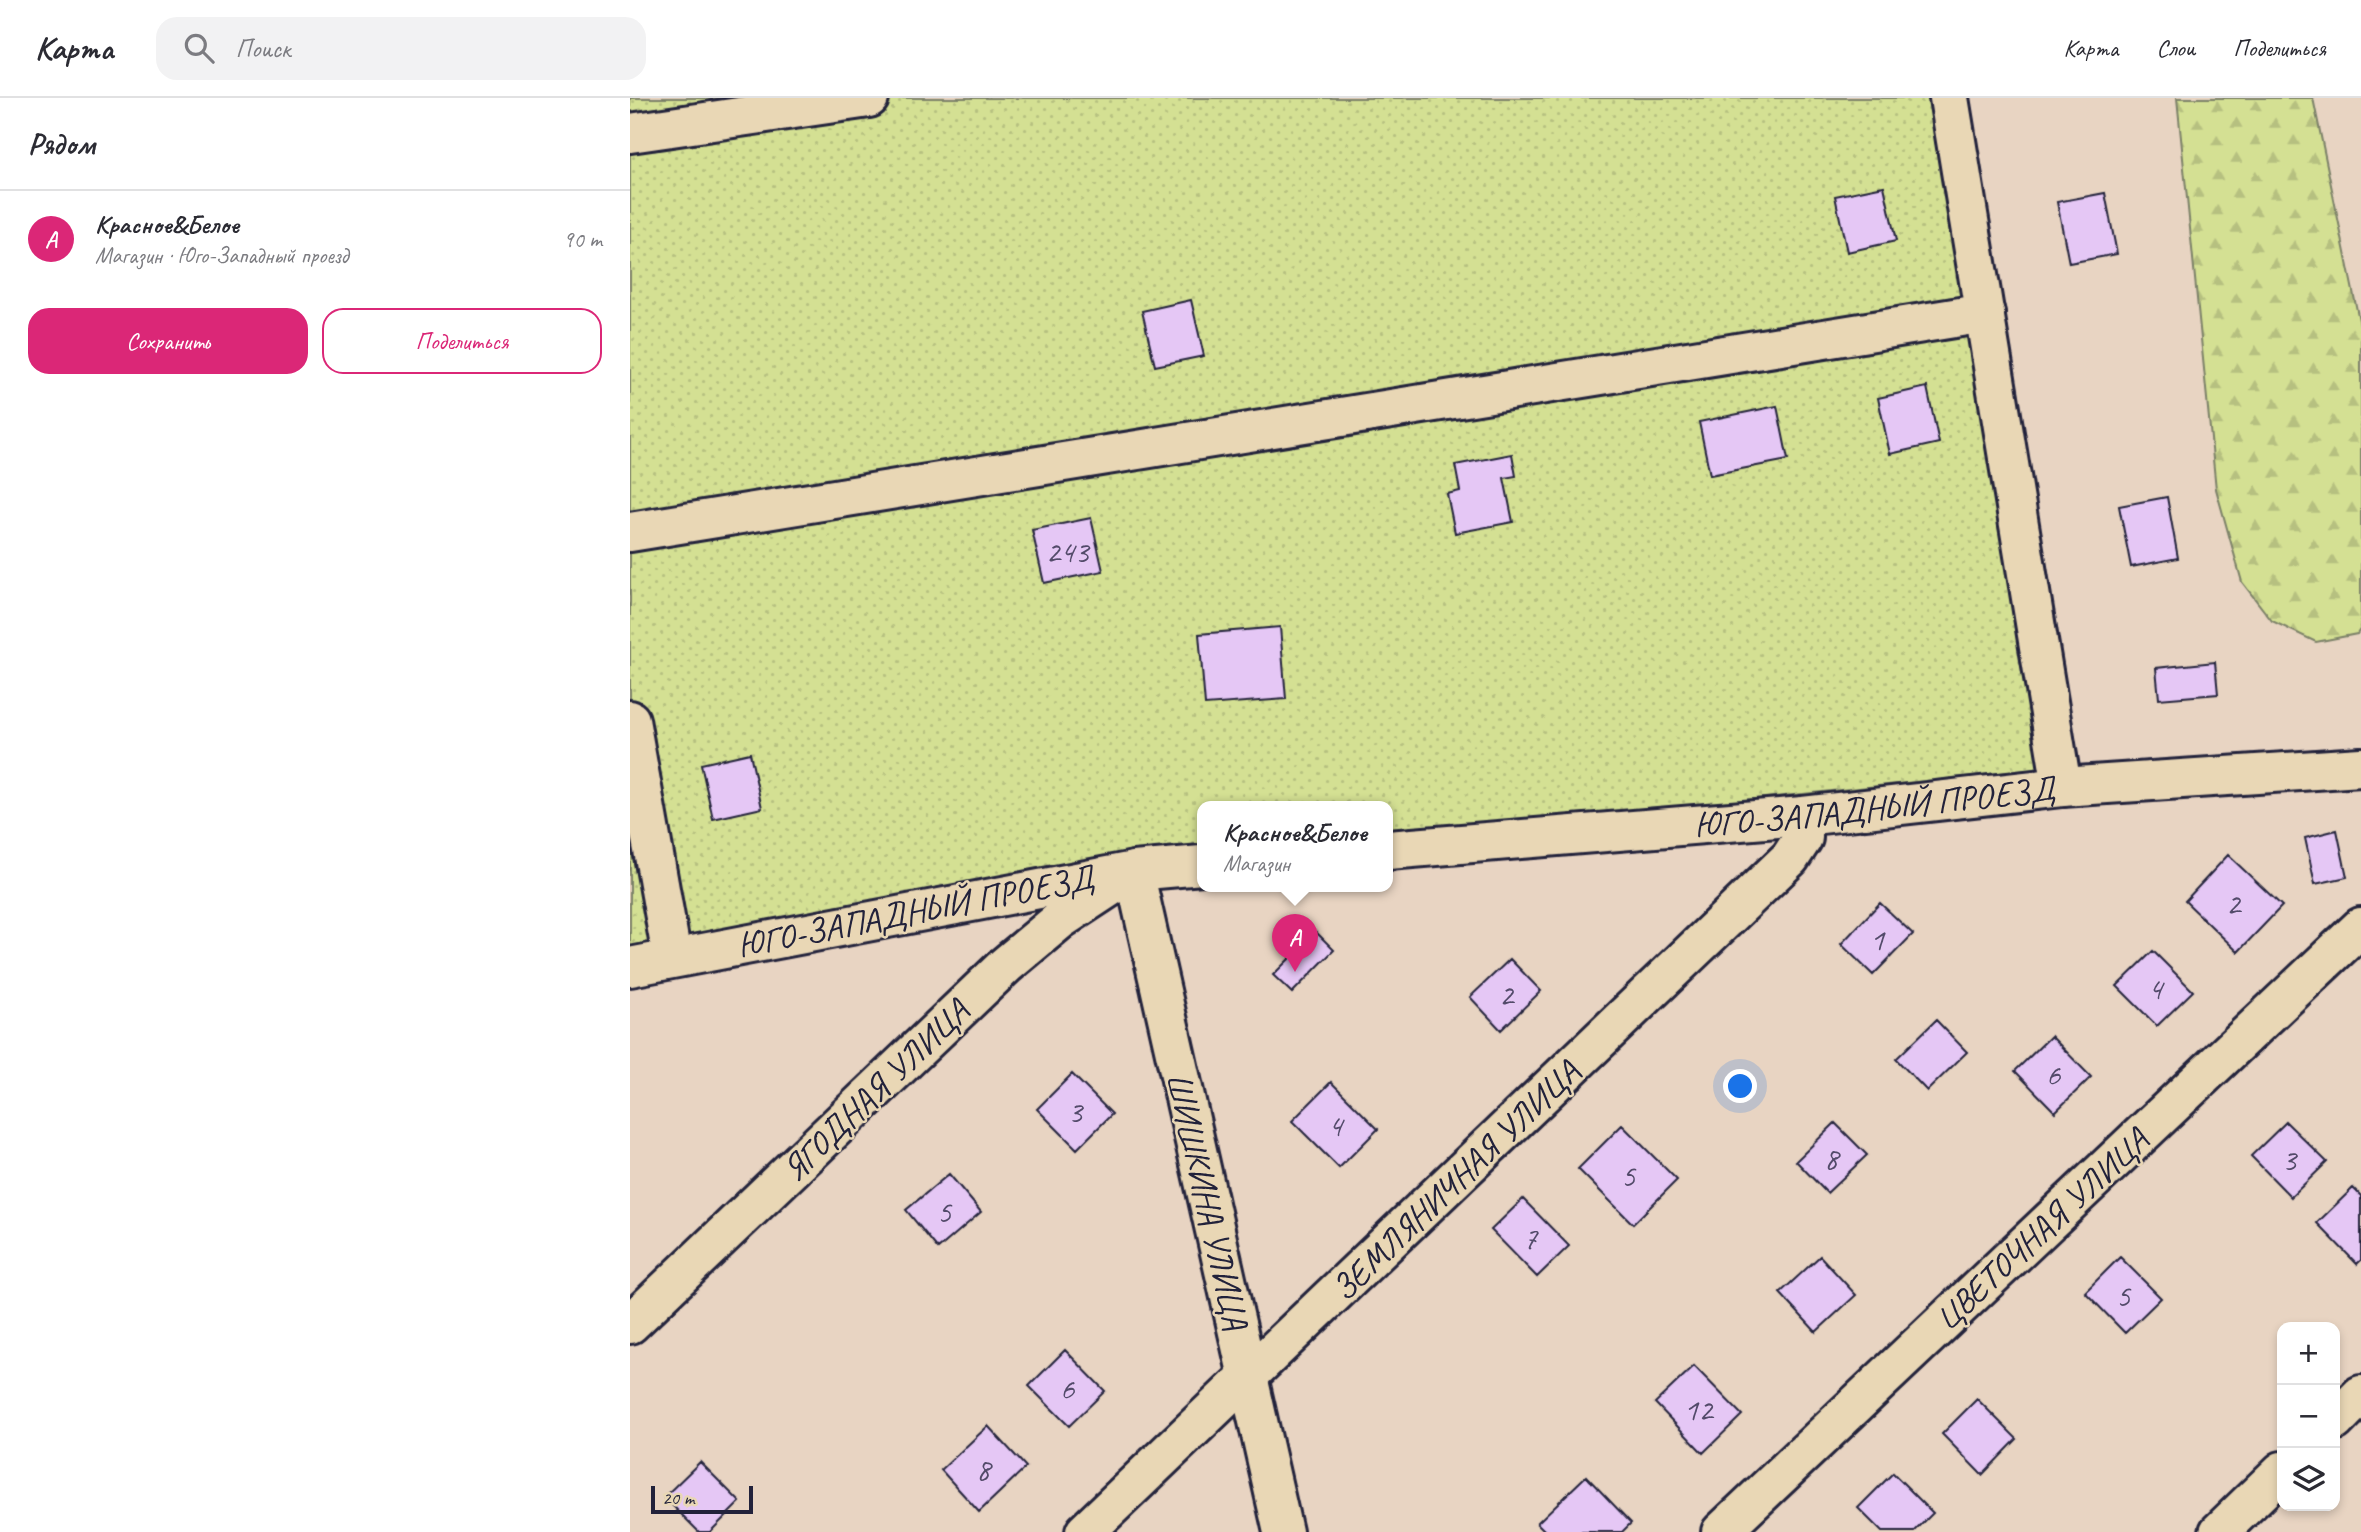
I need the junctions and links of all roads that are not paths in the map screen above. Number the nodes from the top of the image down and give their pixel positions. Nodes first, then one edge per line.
1 (869, 98) edge
2 (1950, 98) edge
3 (630, 133) edge
4 (1984, 313) junction
5 (630, 531) edge
6 (630, 720) edge
7 (2361, 767) edge
8 (2062, 787) junction
9 (1803, 816) junction
10 (1393, 850) edge
11 (1197, 865) edge
12 (1134, 870) junction
13 (2361, 927) edge
14 (672, 957) junction
15 (630, 967) edge
16 (630, 1324) edge
17 (1248, 1378) junction
18 (2361, 1395) edge
19 (2340, 1416) edge
20 (2277, 1476) edge
21 (1085, 1532) edge
22 (1283, 1532) edge
23 (1721, 1532) edge
24 (2220, 1532) edge

1 - 3 street
2 - 4 street
4 - 5 street
4 - 8 street
6 - 14 street
7 - 8 street, ЮГО-ЗАПАДНЫЙ ПРОЕЗД
8 - 9 street, ЮГО-ЗАПАДНЫЙ ПРОЕЗД
9 - 10 street, ЮГО-ЗАПАДНЫЙ ПРОЕЗД
9 - 17 street, ЗЕМЛЯНИЧНАЯ УЛИЦА
11 - 12 street, ЮГО-ЗАПАДНЫЙ ПРОЕЗД
12 - 14 street, ЮГО-ЗАПАДНЫЙ ПРОЕЗД
12 - 16 street, ЯГОДНАЯ УЛИЦА
12 - 17 street, ШИШКИНА УЛИЦА
13 - 23 street, ЦВЕТОЧНАЯ УЛИЦА
14 - 15 street, ЮГО-ЗАПАДНЫЙ ПРОЕЗД
17 - 21 street, ЗЕМЛЯНИЧНАЯ УЛИЦА
17 - 22 street, ШИШКИНА УЛИЦА
18 - 19 street
20 - 24 street

